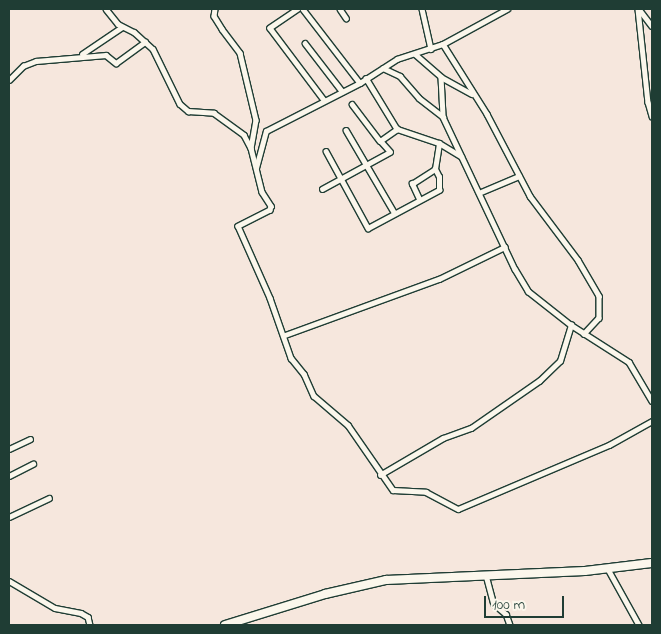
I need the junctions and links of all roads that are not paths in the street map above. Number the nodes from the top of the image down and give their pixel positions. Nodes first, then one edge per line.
1 (106, 9) edge
2 (215, 9) edge
3 (298, 9) edge
4 (303, 9) edge
5 (340, 9) edge
6 (422, 9) edge
7 (507, 9) edge
8 (638, 9) edge
9 (346, 18) dead end
10 (122, 26) junction
11 (652, 26) edge
12 (145, 42) junction
13 (305, 43) dead end
14 (443, 44) junction
15 (431, 49) junction
16 (414, 54) junction
17 (81, 55) junction
18 (382, 68) junction
19 (366, 78) junction
20 (441, 78) junction
21 (9, 80) edge
22 (360, 83) junction
23 (342, 91) junction
24 (472, 94) junction
25 (324, 100) junction
26 (352, 104) dead end
27 (443, 116) junction
28 (652, 116) edge
29 (346, 130) dead end
30 (397, 130) junction
31 (380, 141) junction
32 (439, 143) junction
33 (251, 148) junction
34 (326, 151) dead end
35 (462, 157) junction
36 (366, 165) junction
37 (256, 168) junction
38 (435, 169) junction
39 (519, 176) junction
40 (342, 178) junction
41 (322, 189) dead end
42 (482, 192) junction
43 (419, 199) junction
44 (394, 212) junction
45 (504, 247) junction
46 (571, 326) junction
47 (584, 334) junction
48 (285, 335) junction
49 (652, 401) edge
50 (652, 421) edge
51 (30, 439) dead end
52 (9, 449) edge
53 (33, 464) dead end
54 (380, 475) junction
55 (9, 476) edge
56 (50, 498) dead end
57 (9, 517) edge
58 (652, 563) edge
59 (608, 569) junction
60 (486, 575) junction
61 (9, 581) edge
62 (90, 625) edge
63 (225, 625) edge
64 (510, 625) edge
65 (639, 625) edge

1 - 10 street
2 - 33 street
3 - 25 street
4 - 22 street
5 - 9 street
6 - 15 street
7 - 14 street
8 - 11 street
8 - 28 street
10 - 12 street
10 - 17 street
12 - 17 street
12 - 33 street
13 - 23 street
14 - 15 street
14 - 24 street
15 - 16 street
16 - 18 street
16 - 20 street
17 - 21 street
18 - 19 street
18 - 27 street
19 - 22 street
19 - 30 street
20 - 24 street
20 - 27 street
22 - 23 street
23 - 25 street
24 - 39 street
25 - 37 street
26 - 31 street
27 - 35 street
29 - 36 street
30 - 31 street
30 - 32 street
31 - 36 street
32 - 35 street
32 - 38 street
33 - 37 street
34 - 40 street
35 - 42 street
36 - 40 street
36 - 44 street
37 - 48 street
38 - 43 street
38 - 43 street
39 - 42 street
39 - 47 street
40 - 41 street
40 - 44 street
42 - 45 street
43 - 44 street
45 - 46 street
45 - 48 street
46 - 47 street
46 - 54 street
47 - 49 street
48 - 54 street
50 - 54 street
51 - 52 street
53 - 55 street
56 - 57 street
58 - 59 main road
59 - 60 main road
59 - 65 street
60 - 63 main road
60 - 64 street
61 - 62 street

